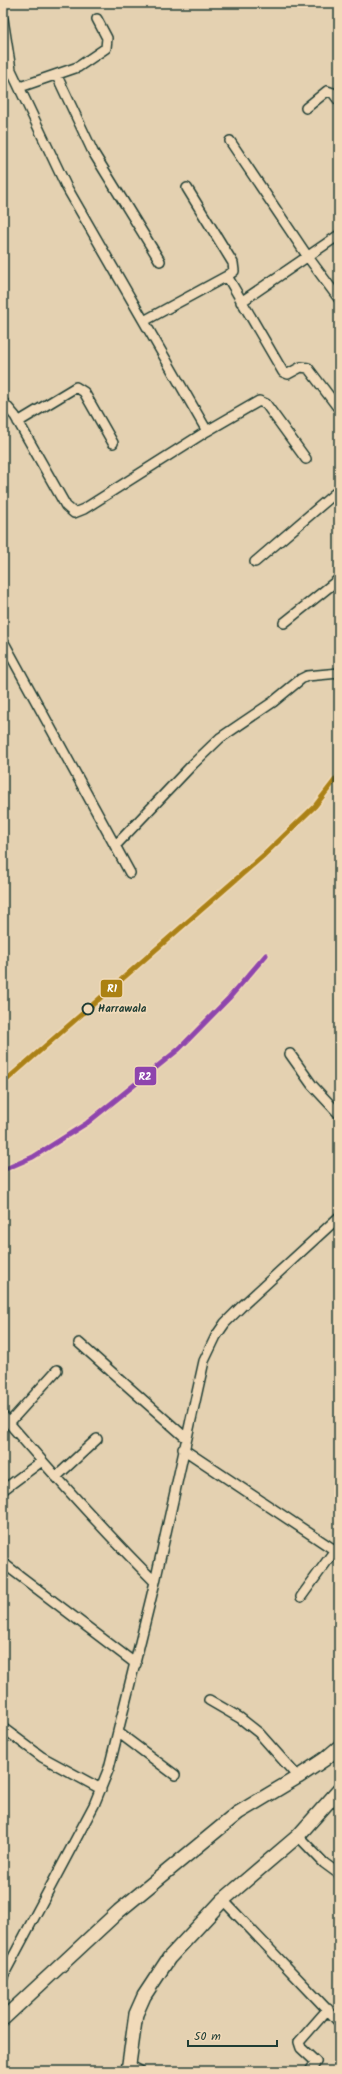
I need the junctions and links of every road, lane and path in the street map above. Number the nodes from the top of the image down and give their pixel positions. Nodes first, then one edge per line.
1 (3, 19) edge
2 (97, 19) dead end
3 (7, 71) edge
4 (57, 76) junction
5 (20, 87) junction
6 (339, 101) edge
7 (306, 108) dead end
8 (230, 141) dead end
9 (187, 188) dead end
10 (339, 235) edge
11 (308, 257) junction
12 (160, 261) dead end
13 (227, 276) junction
14 (339, 300) edge
15 (241, 302) junction
16 (144, 321) junction
17 (3, 402) edge
18 (339, 409) edge
19 (18, 422) junction
20 (207, 431) junction
21 (113, 442) dead end
22 (306, 459) dead end
23 (339, 490) edge
24 (255, 562) dead end
25 (339, 579) edge
26 (284, 624) dead end
27 (3, 641) edge
28 (339, 673) edge
29 (115, 846) junction
30 (130, 873) dead end
31 (290, 1054) dead end
32 (339, 1114) edge
33 (339, 1217) edge
34 (80, 1343) dead end
35 (57, 1370) dead end
36 (6, 1420) edge
37 (186, 1438) junction
38 (97, 1439) dead end
39 (183, 1450) junction
40 (42, 1461) junction
41 (56, 1477) junction
42 (3, 1490) edge
43 (337, 1552) edge
44 (3, 1563) edge
45 (156, 1582) junction
46 (301, 1597) dead end
47 (136, 1664) junction
48 (209, 1700) dead end
49 (3, 1728) edge
50 (119, 1733) junction
51 (339, 1747) edge
52 (175, 1775) dead end
53 (298, 1777) junction
54 (101, 1789) junction
55 (339, 1790) edge
56 (298, 1836) junction
57 (339, 1874) edge
58 (223, 1900) junction
59 (3, 1976) edge
60 (328, 2010) junction
61 (3, 2019) edge
62 (339, 2022) edge
63 (132, 2069) edge
64 (310, 2071) edge

1 - 3 street
2 - 4 street
3 - 5 street
4 - 5 street
4 - 12 street
5 - 16 street
6 - 7 street
8 - 11 street
9 - 13 street
10 - 11 street
11 - 14 street
11 - 15 street
13 - 15 street
13 - 16 street
15 - 18 street
16 - 20 street
17 - 19 street
19 - 20 street
19 - 21 street
20 - 22 street
23 - 24 street
25 - 26 street
27 - 29 street
28 - 29 street
29 - 30 street
31 - 32 street
33 - 37 street
34 - 37 street
35 - 36 street
36 - 40 street
37 - 39 street
38 - 41 street
39 - 43 street
39 - 45 street
40 - 41 street
40 - 42 street
41 - 45 street
43 - 46 street
44 - 47 street
45 - 47 street
47 - 50 street
48 - 53 street
49 - 54 street
50 - 52 street
50 - 54 street
51 - 53 street
53 - 61 street
54 - 59 street
55 - 56 street
56 - 57 street
56 - 58 street
58 - 60 street
58 - 63 street
60 - 62 street
60 - 64 street

